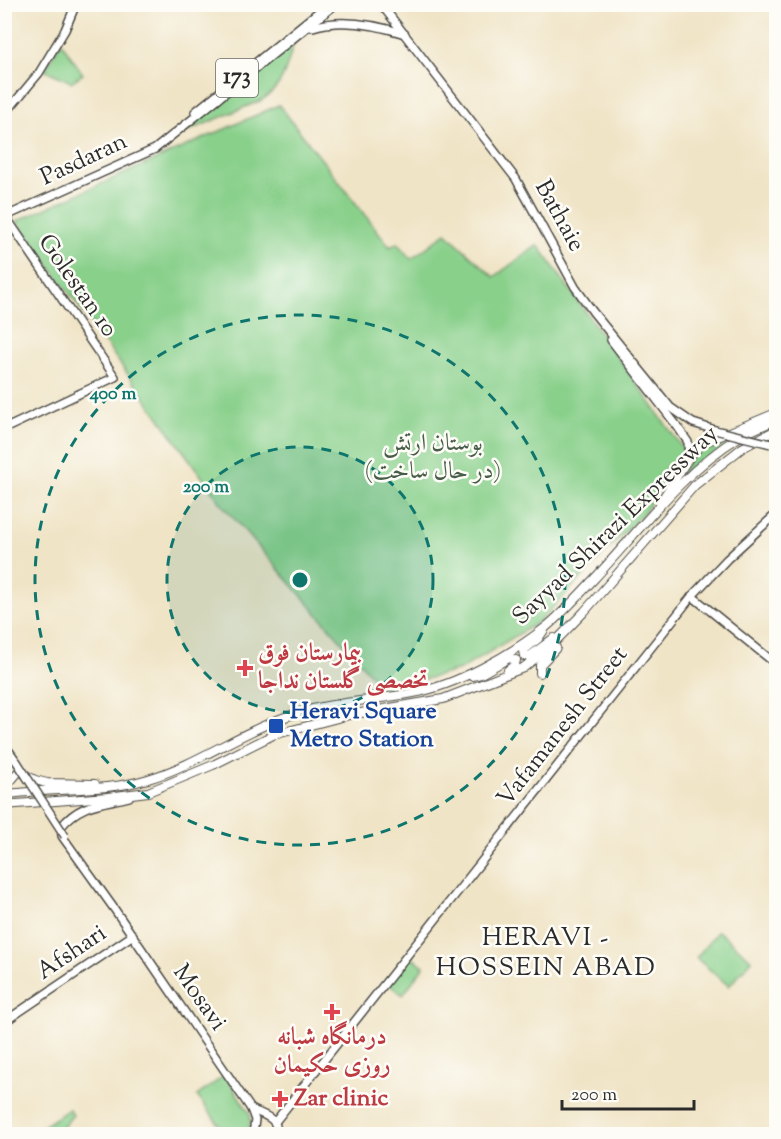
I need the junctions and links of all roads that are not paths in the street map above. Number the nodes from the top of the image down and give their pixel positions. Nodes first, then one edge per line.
1 (76, 4) edge
2 (336, 4) edge
3 (381, 4) edge
4 (325, 6) edge
5 (308, 29) junction
6 (405, 34) junction
7 (4, 115) edge
8 (147, 152) junction
9 (5, 217) edge
10 (593, 312) junction
11 (777, 413) edge
12 (777, 420) edge
13 (4, 429) edge
14 (777, 430) edge
15 (774, 445) edge
16 (689, 457) junction
17 (777, 514) edge
18 (653, 515) junction
19 (612, 580) junction
20 (692, 596) junction
21 (547, 627) junction
22 (564, 632) junction
23 (777, 664) edge
24 (540, 673) dead end
25 (463, 678) junction
26 (480, 685) junction
27 (4, 744) edge
28 (115, 786) junction
29 (4, 789) edge
30 (148, 792) junction
31 (4, 795) edge
32 (4, 805) edge
33 (64, 836) junction
34 (132, 935) junction
35 (4, 1022) edge
36 (251, 1109) junction
37 (266, 1115) junction
38 (255, 1120) junction
39 (275, 1122) junction
40 (253, 1134) edge
41 (278, 1134) edge

1 - 7 main road
2 - 5 main road, Pasdaran / 173
3 - 6 main road, Bathaie
4 - 8 main road, Pasdaran / 173
5 - 6 main road
5 - 8 main road, Pasdaran / 173
6 - 10 main road, Bathaie
8 - 9 main road, Pasdaran / 173
9 - 13 main road, Golestan 10
10 - 15 main road, Bathaie, bridge
10 - 16 main road
11 - 16 highway
12 - 18 highway, Sayyad Shirazi Expressway
14 - 19 highway, Sayyad Shirazi Expressway
16 - 18 highway
17 - 20 main road, Vafamanesh Street
18 - 21 highway, Sayyad Shirazi Expressway
19 - 22 highway, Sayyad Shirazi Expressway
19 - 24 highway
20 - 23 main road
20 - 39 main road, Vafamanesh Street
21 - 22 highway
21 - 25 highway, Sayyad Shirazi Expressway
22 - 26 highway, Sayyad Shirazi Expressway
25 - 26 highway
25 - 28 highway, Sayyad Shirazi Expressway
26 - 30 highway, Sayyad Shirazi Expressway
27 - 33 main road, Mosavi, bridge
28 - 29 highway
28 - 31 highway, Sayyad Shirazi Expressway
30 - 32 highway, Sayyad Shirazi Expressway
30 - 33 main road
33 - 34 main road, Mosavi
34 - 35 main road, Afshari
34 - 36 main road, Mosavi
36 - 37 main road
36 - 38 main road, Mosavi
37 - 38 main road
37 - 39 main road
38 - 40 main road
39 - 41 main road

